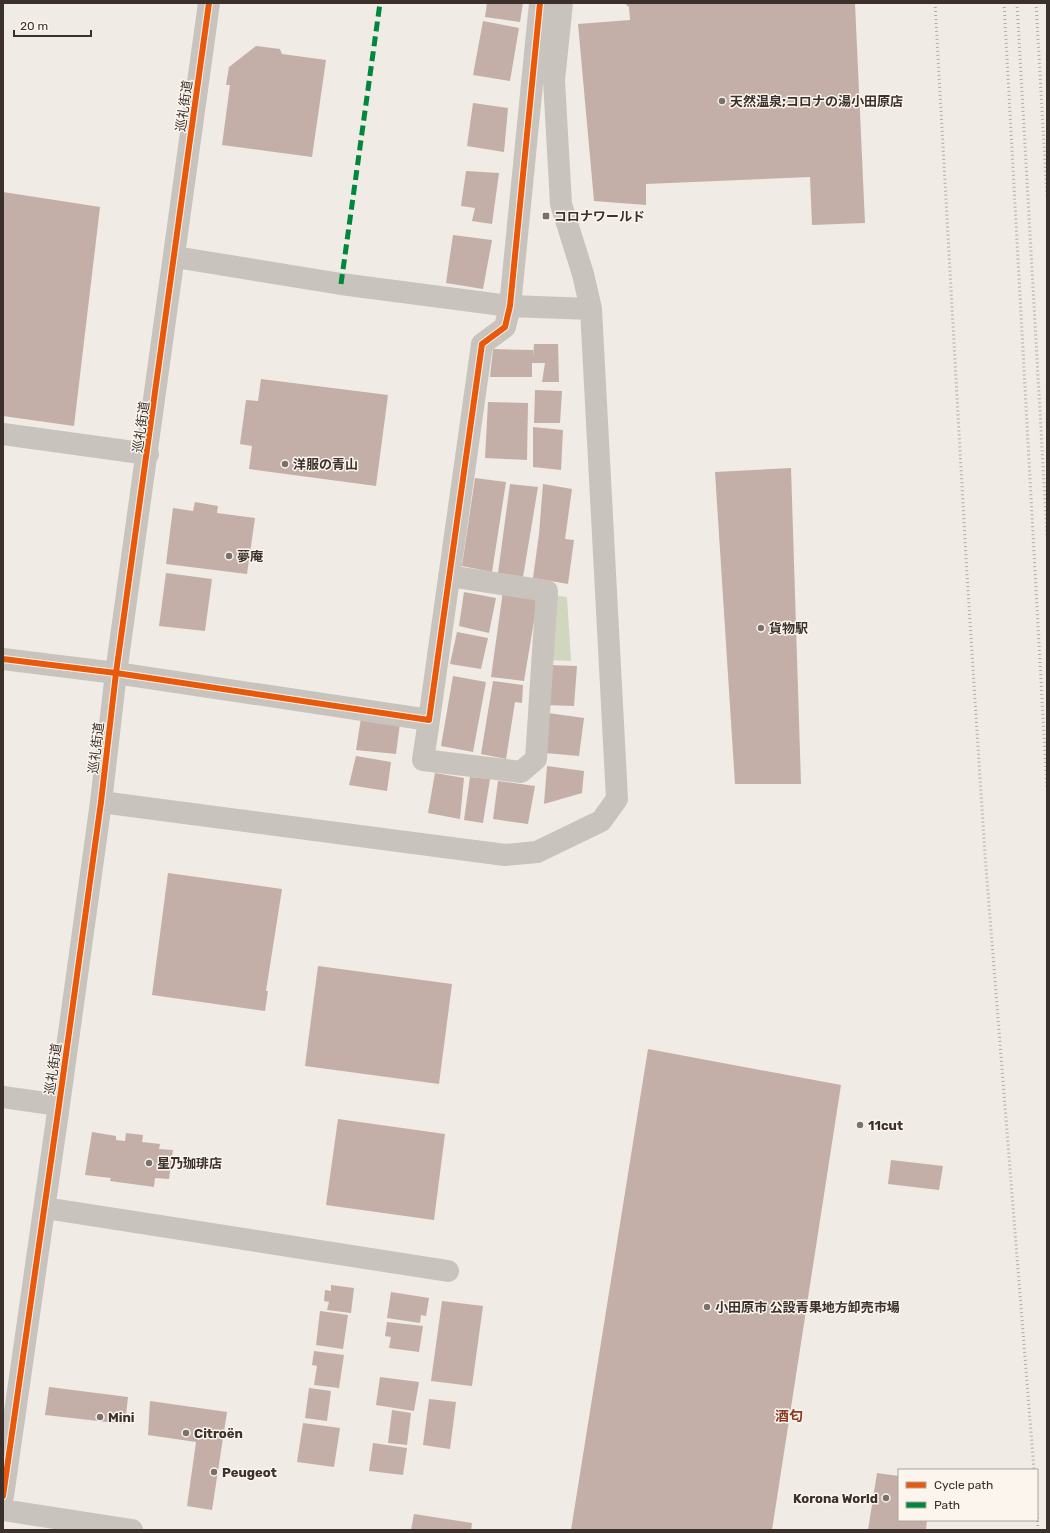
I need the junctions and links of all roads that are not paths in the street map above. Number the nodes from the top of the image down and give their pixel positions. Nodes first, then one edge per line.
1 (209, 3) edge
2 (540, 3) edge
3 (562, 3) edge
4 (175, 256) junction
5 (510, 306) junction
6 (591, 309) junction
7 (3, 434) edge
8 (148, 454) junction
9 (449, 576) junction
10 (3, 659) edge
11 (116, 673) junction
12 (429, 720) junction
13 (101, 802) junction
14 (3, 1097) edge
15 (59, 1105) junction
16 (45, 1208) junction
17 (448, 1270) dead end
18 (3, 1496) edge
19 (3, 1510) edge
20 (132, 1530) edge

1 - 4 street, 巡礼街道
2 - 5 street
3 - 6 street
4 - 5 street
4 - 8 street, 巡礼街道
5 - 6 street
5 - 9 street
6 - 13 street
7 - 8 street
8 - 11 street, 巡礼街道
9 - 12 street
9 - 12 street
10 - 11 street
11 - 12 street
11 - 13 street, 巡礼街道
13 - 15 street, 巡礼街道
14 - 15 street
15 - 16 street, 巡礼街道
16 - 17 street
16 - 18 street, 巡礼街道
19 - 20 street

